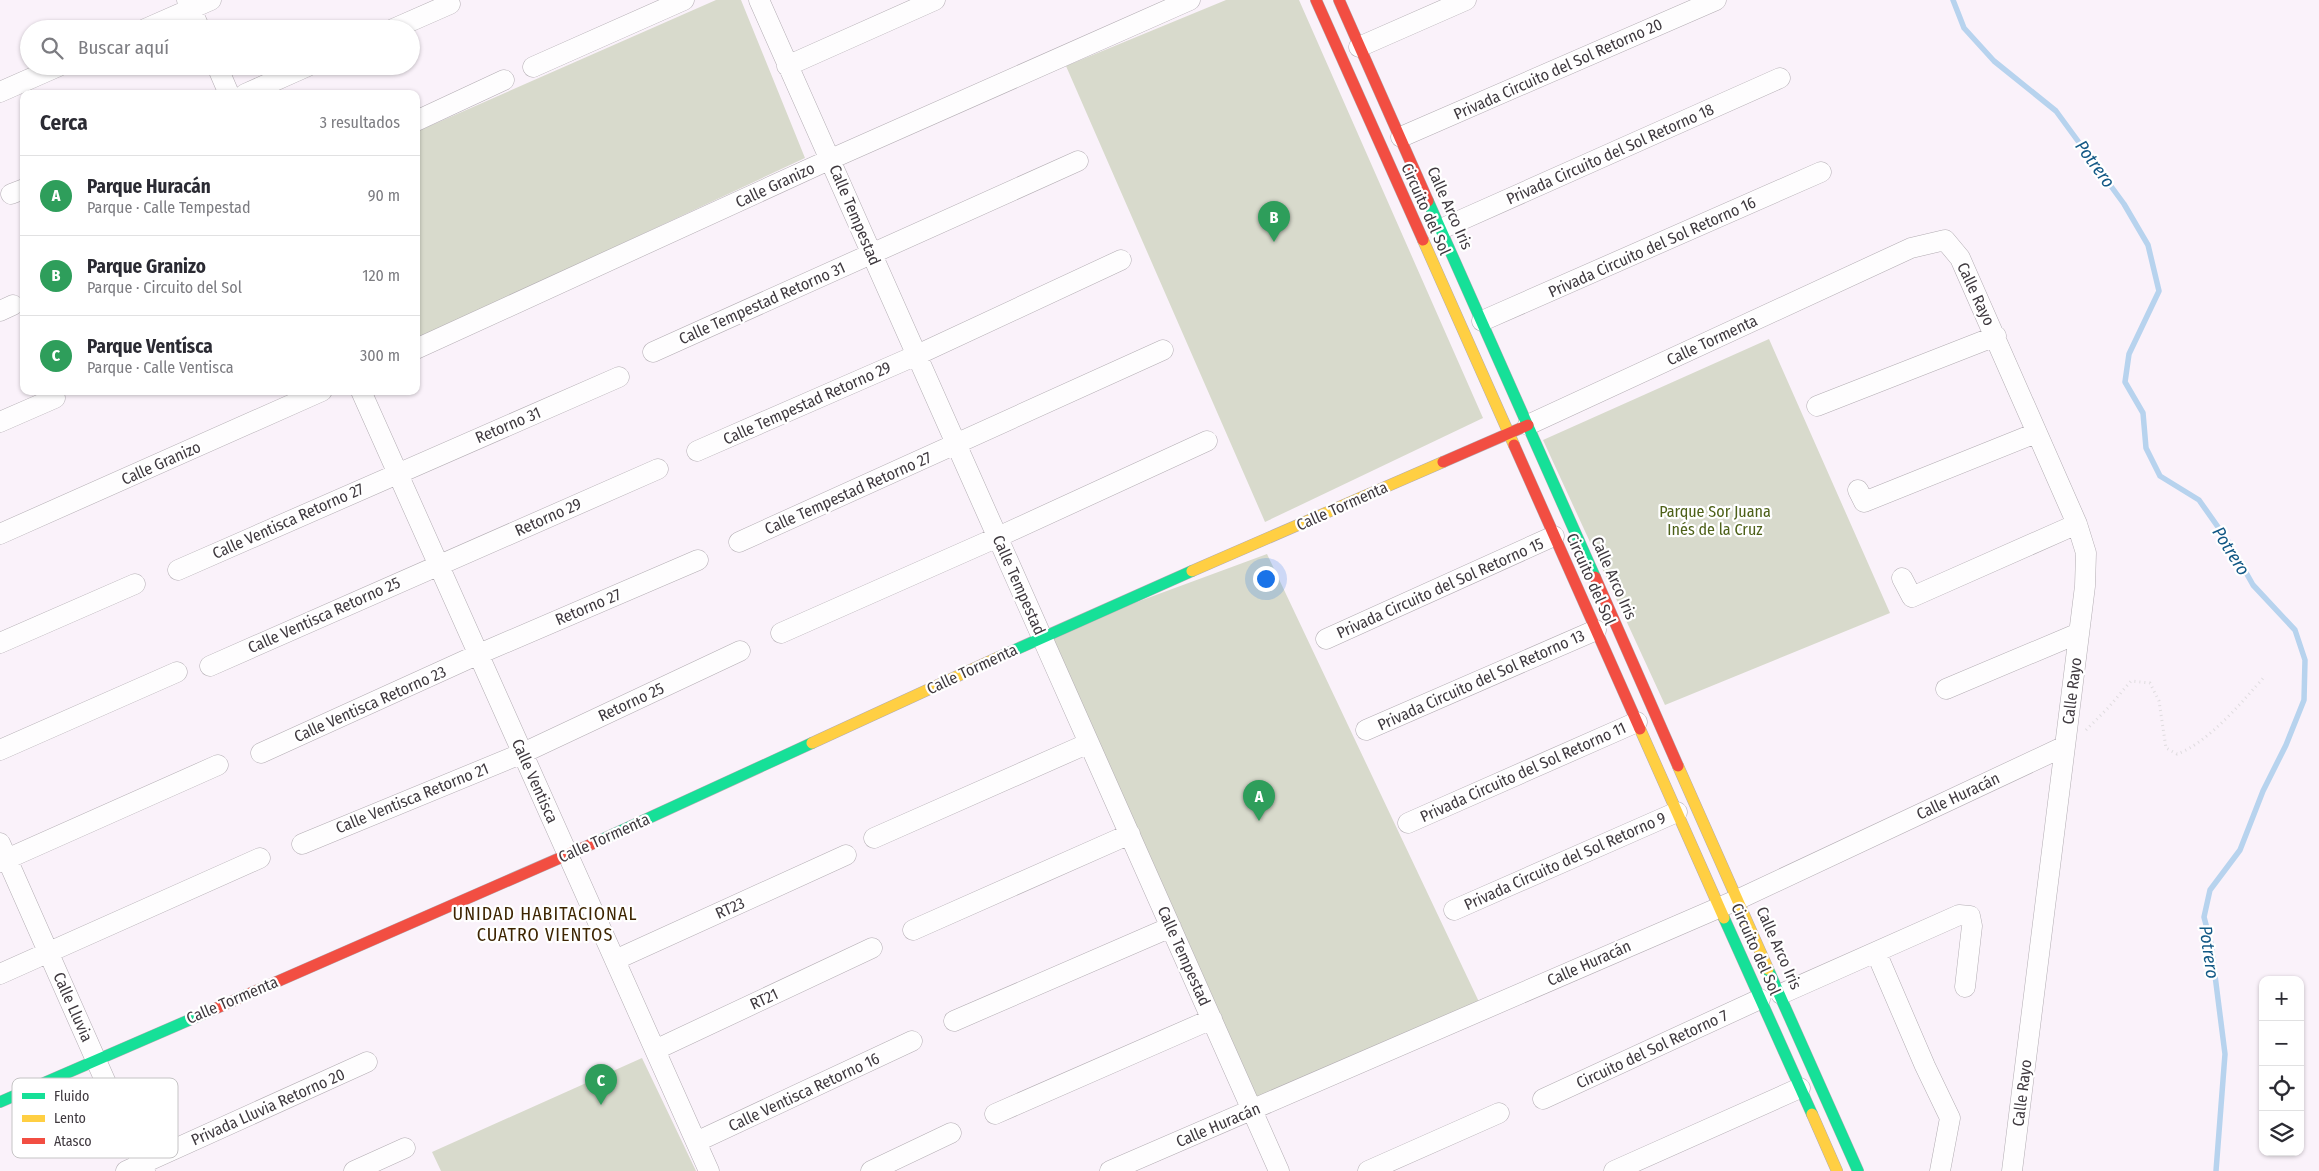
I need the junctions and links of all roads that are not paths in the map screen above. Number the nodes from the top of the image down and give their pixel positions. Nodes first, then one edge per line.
1 (210, 0) edge
2 (684, 0) edge
3 (759, 0) edge
4 (935, 0) edge
5 (1190, 0) edge
6 (1316, 0) edge
7 (1339, 0) edge
8 (1466, 0) edge
9 (1716, 0) edge
10 (189, 4) edge
11 (450, 4) dead end
12 (161, 20) edge
13 (196, 20) edge
14 (414, 20) edge
15 (1359, 47) junction
16 (787, 66) junction
17 (533, 68) dead end
18 (39, 75) edge
19 (221, 75) edge
20 (288, 75) edge
21 (1780, 78) dead end
22 (504, 80) dead end
23 (227, 90) edge
24 (254, 90) edge
25 (0, 92) edge
26 (420, 119) edge
27 (1401, 137) junction
28 (831, 160) junction
29 (1078, 161) dead end
30 (1821, 172) dead end
31 (1442, 229) junction
32 (1945, 240) joint
33 (871, 254) junction
34 (1122, 260) dead end
35 (1482, 321) junction
36 (1996, 336) junction
37 (420, 347) edge
38 (1163, 350) dead end
39 (653, 352) dead end
40 (917, 355) junction
41 (619, 377) dead end
42 (313, 395) edge
43 (363, 395) edge
44 (55, 398) dead end
45 (1817, 406) dead end
46 (0, 422) edge
47 (1528, 425) junction
48 (2036, 433) junction
49 (1509, 434) junction
50 (1206, 440) dead end
51 (956, 444) junction
52 (697, 451) dead end
53 (658, 469) dead end
54 (398, 473) junction
55 (1858, 490) dead end
56 (2077, 524) junction
57 (0, 534) edge
58 (1554, 536) junction
59 (998, 537) junction
60 (739, 542) dead end
61 (698, 560) dead end
62 (439, 565) junction
63 (178, 570) dead end
64 (1902, 578) dead end
65 (135, 584) dead end
66 (1596, 630) junction
67 (781, 633) dead end
68 (2079, 633) junction
69 (1042, 637) junction
70 (1326, 639) dead end
71 (0, 643) edge
72 (740, 651) dead end
73 (479, 654) junction
74 (210, 666) dead end
75 (177, 672) dead end
76 (1946, 689) dead end
77 (1637, 722) junction
78 (1366, 730) dead end
79 (1089, 743) junction
80 (2065, 746) junction
81 (0, 750) edge
82 (260, 753) dead end
83 (523, 753) junction
84 (218, 766) dead end
85 (1677, 812) junction
86 (1408, 823) dead end
87 (1130, 834) junction
88 (874, 838) dead end
89 (302, 844) dead end
90 (568, 854) junction
91 (2, 855) edge
92 (846, 855) dead end
93 (260, 858) dead end
94 (1739, 898) junction
95 (1719, 906) junction
96 (1454, 910) dead end
97 (1171, 927) junction
98 (913, 930) dead end
99 (872, 948) dead end
100 (48, 952) junction
101 (1876, 952) junction
102 (615, 960) junction
103 (0, 974) edge
104 (1965, 988) dead end
105 (1781, 994) junction
106 (1760, 998) junction
107 (1212, 1019) junction
108 (954, 1021) dead end
109 (912, 1041) dead end
110 (655, 1050) junction
111 (96, 1059) junction
112 (367, 1062) dead end
113 (54, 1078) edge
114 (103, 1078) edge
115 (1800, 1088) junction
116 (12, 1097) edge
117 (1544, 1099) dead end
118 (0, 1102) edge
119 (1253, 1110) junction
120 (1499, 1113) dead end
121 (995, 1114) dead end
122 (952, 1133) dead end
123 (696, 1142) junction
124 (405, 1148) dead end
125 (178, 1150) edge
126 (162, 1158) edge
127 (138, 1169) edge
128 (354, 1171) edge
129 (709, 1171) edge
130 (871, 1171) edge
131 (1110, 1171) edge
132 (1279, 1171) edge
133 (1368, 1171) edge
134 (1614, 1171) edge
135 (1837, 1171) edge
136 (1858, 1171) edge
137 (1940, 1171) edge
138 (2012, 1171) edge

1 - 10 street
2 - 17 street
3 - 16 street, Calle Tempestad
4 - 16 street
5 - 28 street, Calle Granizo
6 - 49 street, Circuito del Sol
7 - 15 street, Calle Arco Iris
8 - 15 street
9 - 27 street, Privada Circuito del Sol Retorno 20
10 - 12 street
10 - 13 street
11 - 14 street
15 - 27 street, Calle Arco Iris
16 - 28 street, Calle Tempestad
18 - 25 street
19 - 23 street
20 - 24 street
21 - 31 street, Privada Circuito del Sol Retorno 18
22 - 26 street
27 - 31 street, Calle Arco Iris
28 - 33 street, Calle Tempestad
28 - 37 street, Calle Granizo
29 - 33 street, Calle Tempestad Retorno 31
30 - 35 street, Privada Circuito del Sol Retorno 16
31 - 35 street, Calle Arco Iris
32 - 36 street, Calle Rayo
32 - 47 street, Calle Tormenta
33 - 39 street, Calle Tempestad Retorno 31
33 - 40 street, Calle Tempestad
34 - 40 street, Calle Tempestad Retorno 29
35 - 47 street, Calle Arco Iris
36 - 45 street
36 - 48 street, Calle Rayo
38 - 51 street, Calle Tempestad Retorno 27
40 - 51 street, Calle Tempestad
40 - 52 street, Calle Tempestad Retorno 29
41 - 54 street, Retorno 31
42 - 57 street, Calle Granizo
43 - 54 street, Calle Ventisca
44 - 46 street
47 - 49 street, Calle Tormenta
47 - 94 street, Calle Arco Iris
48 - 55 street
48 - 56 street, Calle Rayo
49 - 58 street, Circuito del Sol
49 - 69 street, Calle Tormenta
50 - 59 street
51 - 59 street, Calle Tempestad
51 - 60 street, Calle Tempestad Retorno 27
53 - 62 street, Retorno 29
54 - 62 street, Calle Ventisca
54 - 63 street, Calle Ventisca Retorno 27
56 - 64 street
56 - 68 street, Calle Rayo
58 - 66 street, Circuito del Sol
58 - 70 street, Privada Circuito del Sol Retorno 15
59 - 67 street
59 - 69 street, Calle Tempestad
61 - 73 street, Retorno 27
62 - 73 street, Calle Ventisca
62 - 74 street, Calle Ventisca Retorno 25
65 - 71 street
66 - 77 street, Circuito del Sol
66 - 78 street, Privada Circuito del Sol Retorno 13
68 - 76 street
68 - 80 street, Calle Rayo
69 - 79 street, Calle Tempestad
69 - 90 street, Calle Tormenta
72 - 83 street, Retorno 25
73 - 82 street, Calle Ventisca Retorno 23
73 - 83 street, Calle Ventisca
75 - 81 street
77 - 85 street, Circuito del Sol
77 - 86 street, Privada Circuito del Sol Retorno 11
79 - 87 street, Calle Tempestad
79 - 88 street
80 - 94 street, Calle Huracán
80 - 138 street, Calle Rayo
83 - 89 street, Calle Ventisca Retorno 21
83 - 90 street, Calle Ventisca
84 - 91 street
85 - 95 street, Circuito del Sol
85 - 96 street, Privada Circuito del Sol Retorno 9
87 - 97 street, Calle Tempestad
87 - 98 street
90 - 102 street, Calle Ventisca
90 - 111 street, Calle Tormenta
91 - 100 street, Calle Lluvia
92 - 102 street, RT23
93 - 100 street
94 - 95 street, Calle Huracán
94 - 105 street, Calle Arco Iris
95 - 106 street, Circuito del Sol
95 - 119 street, Calle Huracán
97 - 107 street, Calle Tempestad
97 - 108 street
99 - 110 street, RT21
100 - 103 street
100 - 111 street, Calle Lluvia
101 - 104 street
101 - 105 street
101 - 137 street
102 - 110 street, Calle Ventisca
105 - 136 street, Calle Arco Iris
106 - 115 street, Circuito del Sol
106 - 117 street, Circuito del Sol Retorno 7
107 - 119 street, Calle Tempestad
107 - 121 street
109 - 123 street, Calle Ventisca Retorno 16
110 - 123 street, Calle Ventisca
111 - 113 street, Calle Tormenta
111 - 114 street, Calle Lluvia
112 - 125 street, Privada Lluvia Retorno 20
115 - 134 street
115 - 135 street, Circuito del Sol
116 - 118 street, Calle Tormenta
119 - 131 street, Calle Huracán
119 - 132 street, Calle Tempestad
120 - 133 street
122 - 130 street
123 - 129 street, Calle Ventisca
124 - 128 street
126 - 127 street, Privada Lluvia Retorno 20

